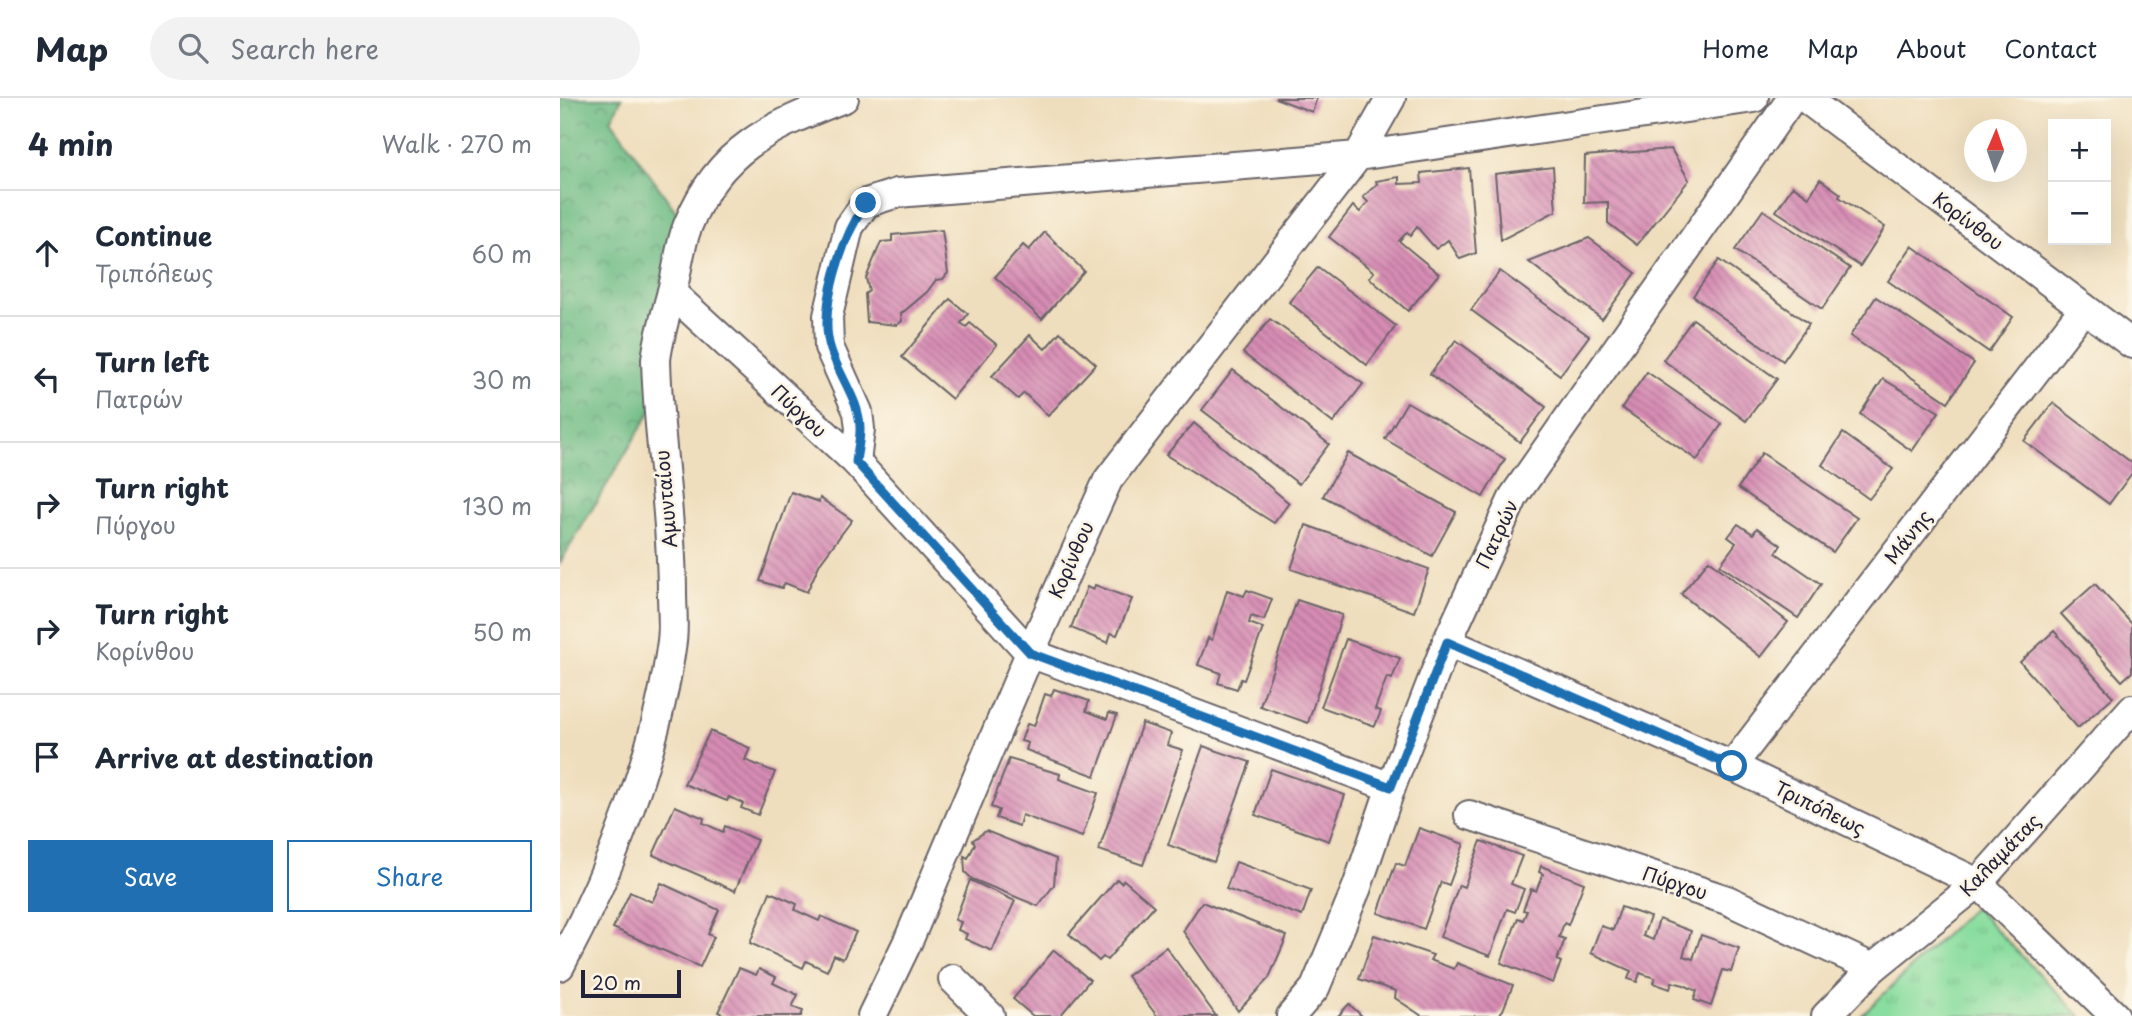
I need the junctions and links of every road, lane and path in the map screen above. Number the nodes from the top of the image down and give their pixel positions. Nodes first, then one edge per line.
1 (844, 98) edge
2 (1391, 98) edge
3 (1754, 98) edge
4 (1792, 98) edge
5 (1805, 98) edge
6 (1358, 156) junction
7 (672, 293) junction
8 (2084, 308) junction
9 (2132, 344) edge
10 (856, 462) junction
11 (1447, 642) junction
12 (1030, 653) junction
13 (2132, 709) edge
14 (1732, 766) junction
15 (1391, 787) junction
16 (1469, 816) dead end
17 (1978, 883) junction
18 (560, 966) edge
19 (1873, 968) junction
20 (953, 979) dead end
21 (872, 1016) edge
22 (990, 1016) edge
23 (1291, 1016) edge
24 (1826, 1016) edge
25 (2115, 1016) edge

1 - 7 street, Αμυνταίου
2 - 6 street, Κορίνθου
3 - 6 street
4 - 11 street, Πατρών
5 - 8 street, Κορίνθου
6 - 10 street
6 - 12 street, Κορίνθου
7 - 10 street, Πύργου
7 - 18 street, Αμυνταίου
8 - 9 street, Κορίνθου
8 - 14 street, Μάνης
10 - 12 street, Πύργου
11 - 14 street, Τριπόλεως
11 - 15 street, Πατρών
12 - 15 street, Πύργου
12 - 21 street, Κορίνθου
13 - 17 street, Καλαμάτας
14 - 17 street, Τριπόλεως
15 - 23 street, Πατρών
16 - 19 street, Πύργου
17 - 19 street, Καλαμάτας
17 - 25 street, Τριπόλεως
19 - 24 street, Καλαμάτας
20 - 22 street

